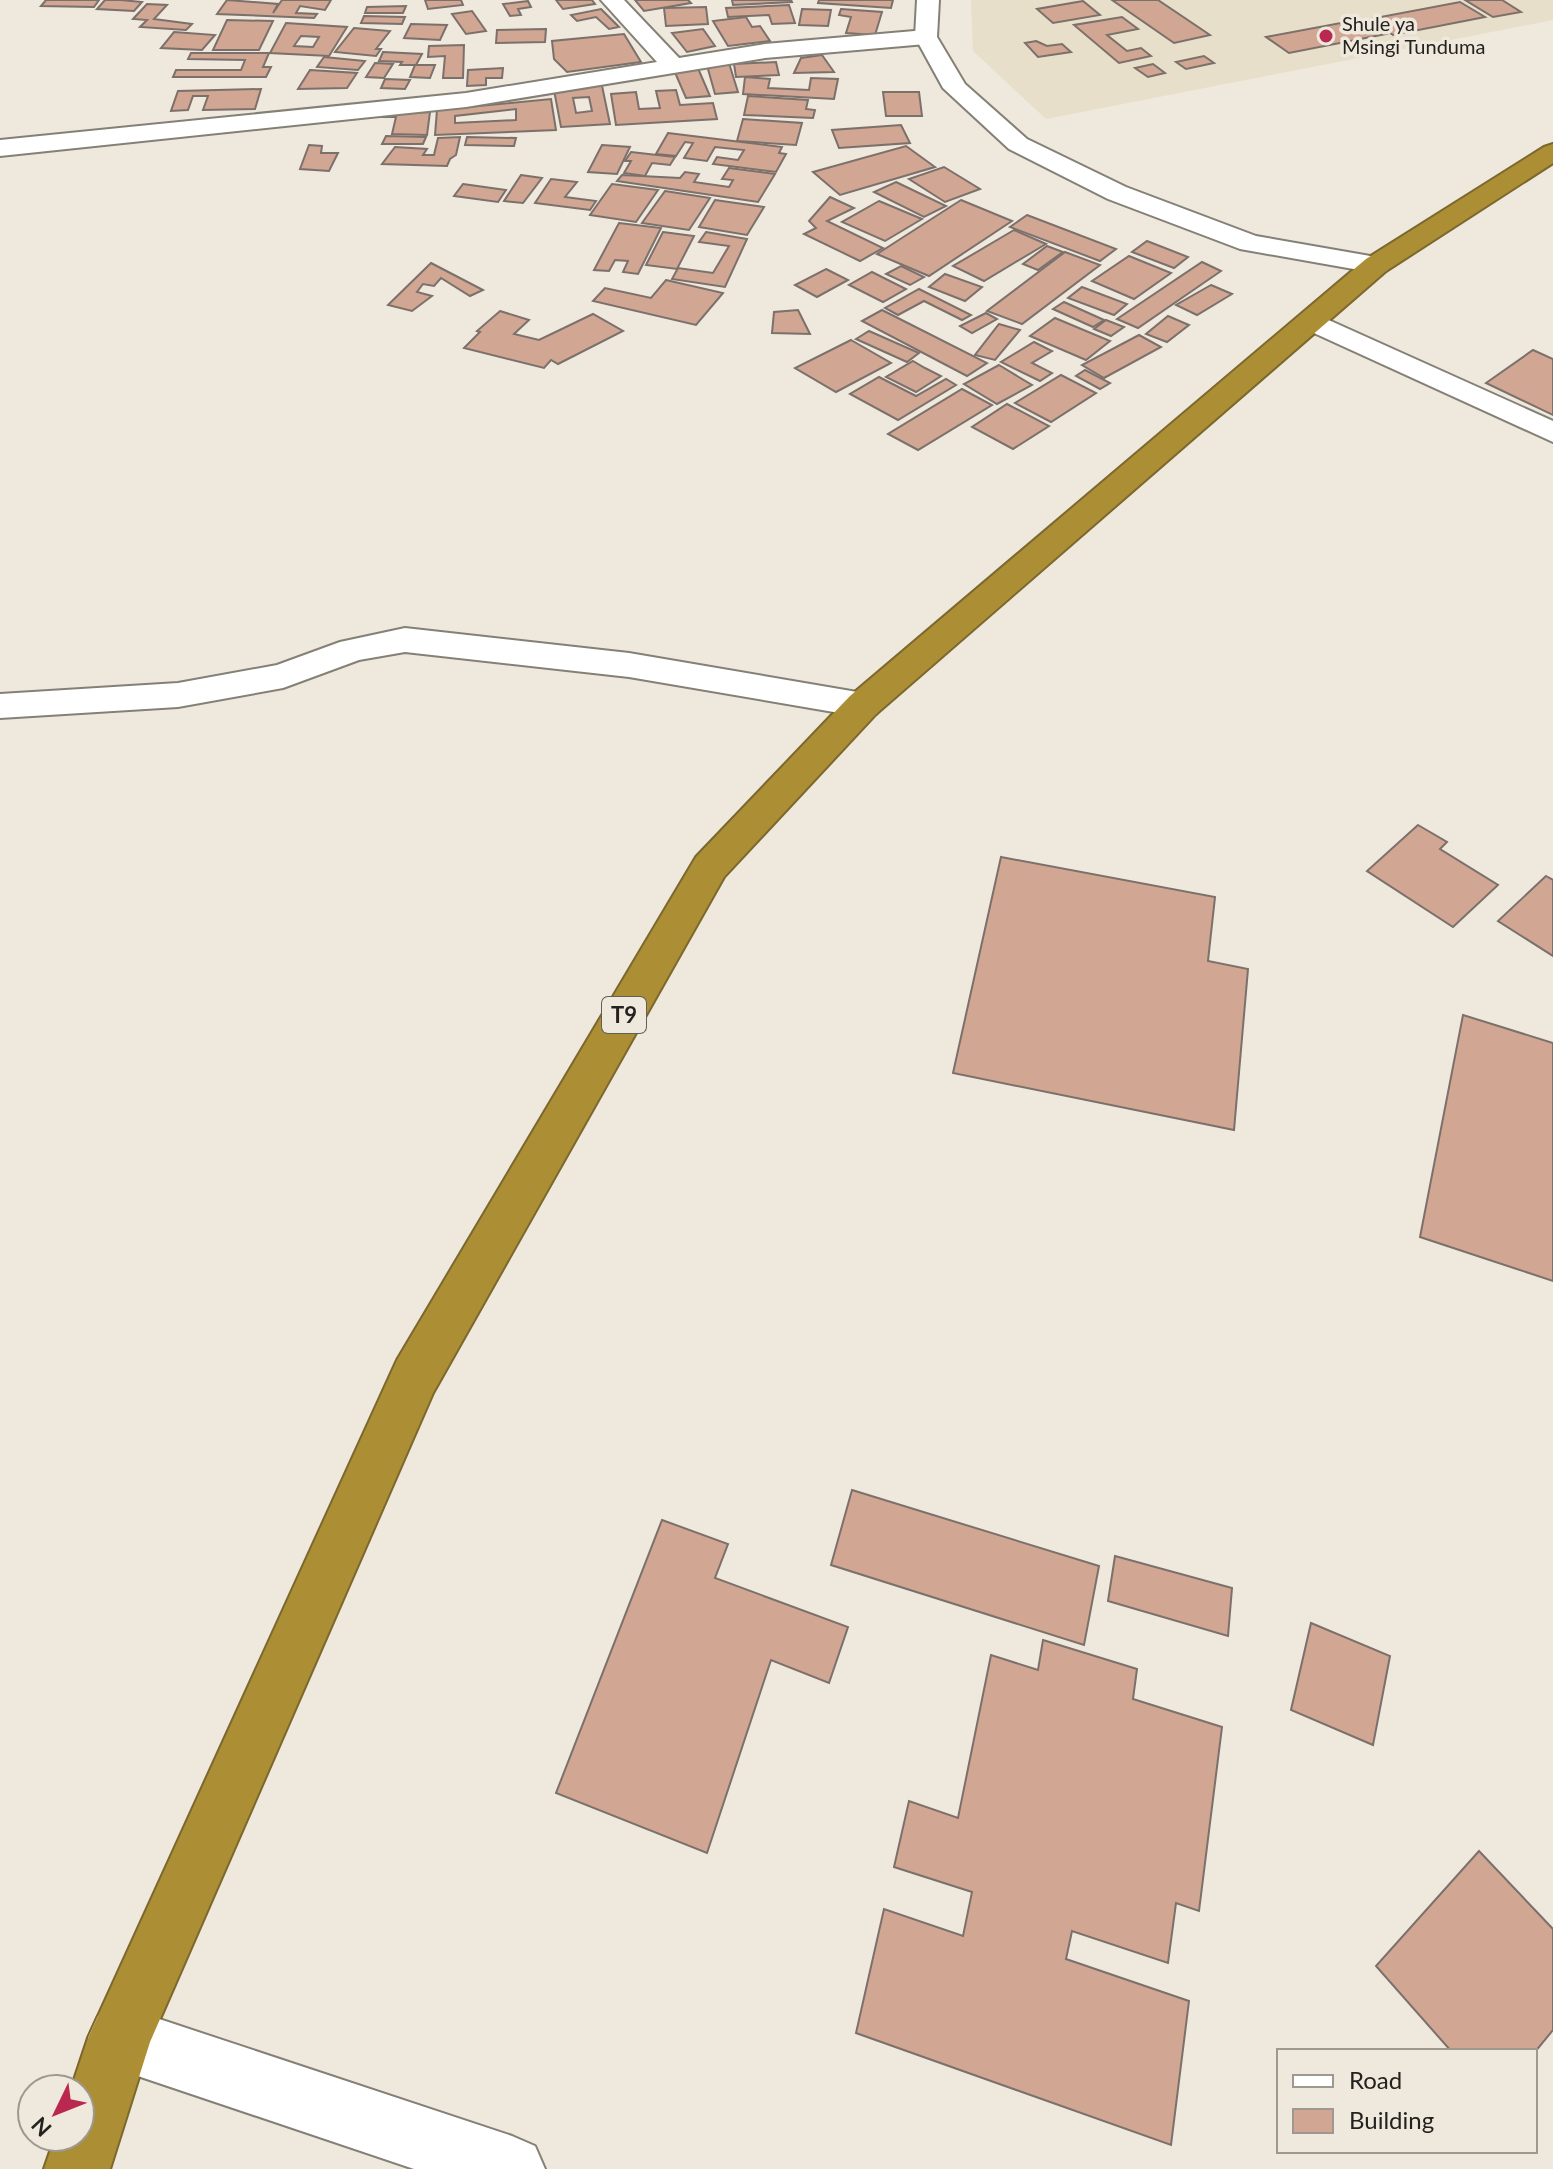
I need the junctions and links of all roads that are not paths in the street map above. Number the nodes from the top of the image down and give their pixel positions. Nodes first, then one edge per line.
1 (612, 0) edge
2 (928, 0) edge
3 (926, 37) junction
4 (673, 65) junction
5 (0, 148) edge
6 (1553, 152) edge
7 (1376, 265) junction
8 (1313, 322) junction
9 (1553, 433) edge
10 (863, 705) junction
11 (0, 706) edge
12 (120, 2038) junction
13 (77, 2169) edge
14 (512, 2169) edge

1 - 4 street
2 - 3 street
3 - 4 street
3 - 7 street
4 - 5 street
6 - 7 highway, T9
7 - 8 highway, T9
8 - 9 street
8 - 10 highway, T9
10 - 11 street
10 - 12 highway, T9
12 - 13 highway, T9
12 - 14 street

